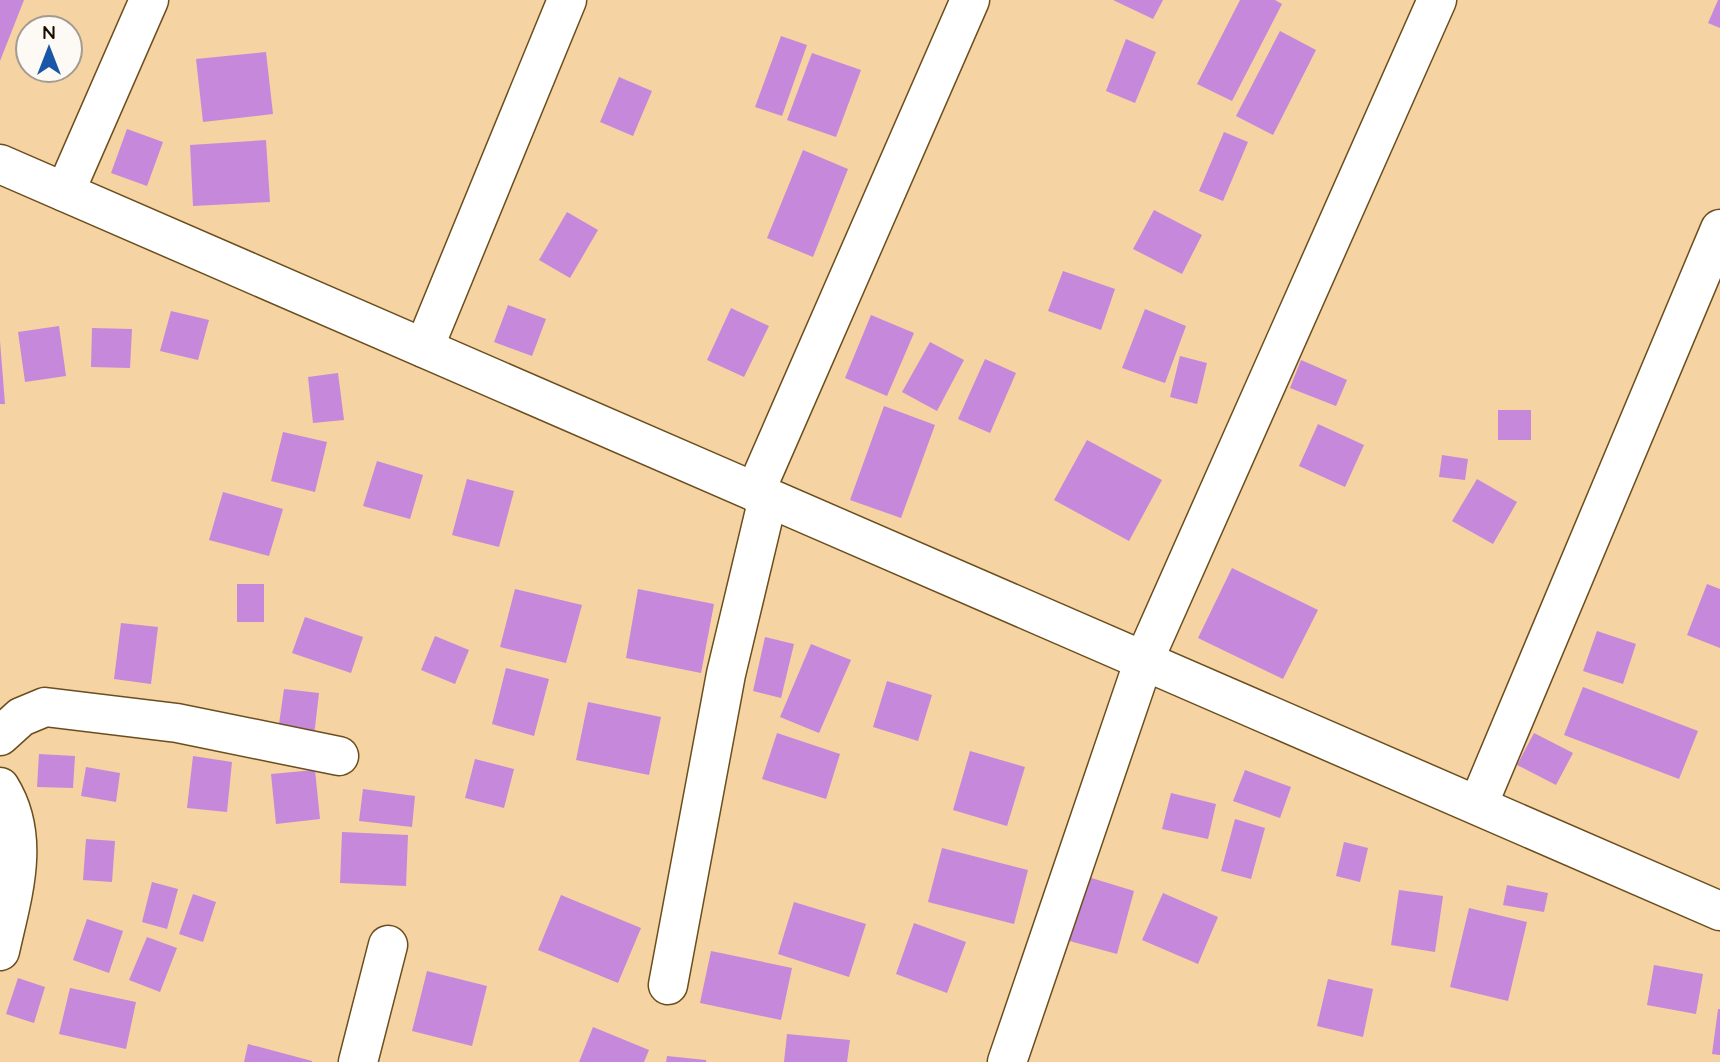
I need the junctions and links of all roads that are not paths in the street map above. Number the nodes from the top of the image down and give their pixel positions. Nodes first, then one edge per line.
1 (149, 0) edge
2 (567, 0) edge
3 (970, 0) edge
4 (1437, 0) edge
5 (0, 164) edge
6 (65, 192) junction
7 (1720, 229) edge
8 (424, 348) junction
9 (761, 495) junction
10 (1144, 660) junction
11 (0, 736) edge
12 (339, 756) dead end
13 (0, 787) edge
14 (1478, 805) junction
15 (1720, 911) edge
16 (388, 946) dead end
17 (0, 951) edge
18 (667, 985) dead end
19 (358, 1062) edge
20 (1007, 1062) edge

1 - 6 street
2 - 8 street
3 - 9 street
4 - 10 street
5 - 6 street
6 - 8 street
7 - 14 street
8 - 9 street
9 - 10 street
9 - 18 street
10 - 14 street
10 - 20 street
11 - 12 street
13 - 17 street
14 - 15 street
16 - 19 street

